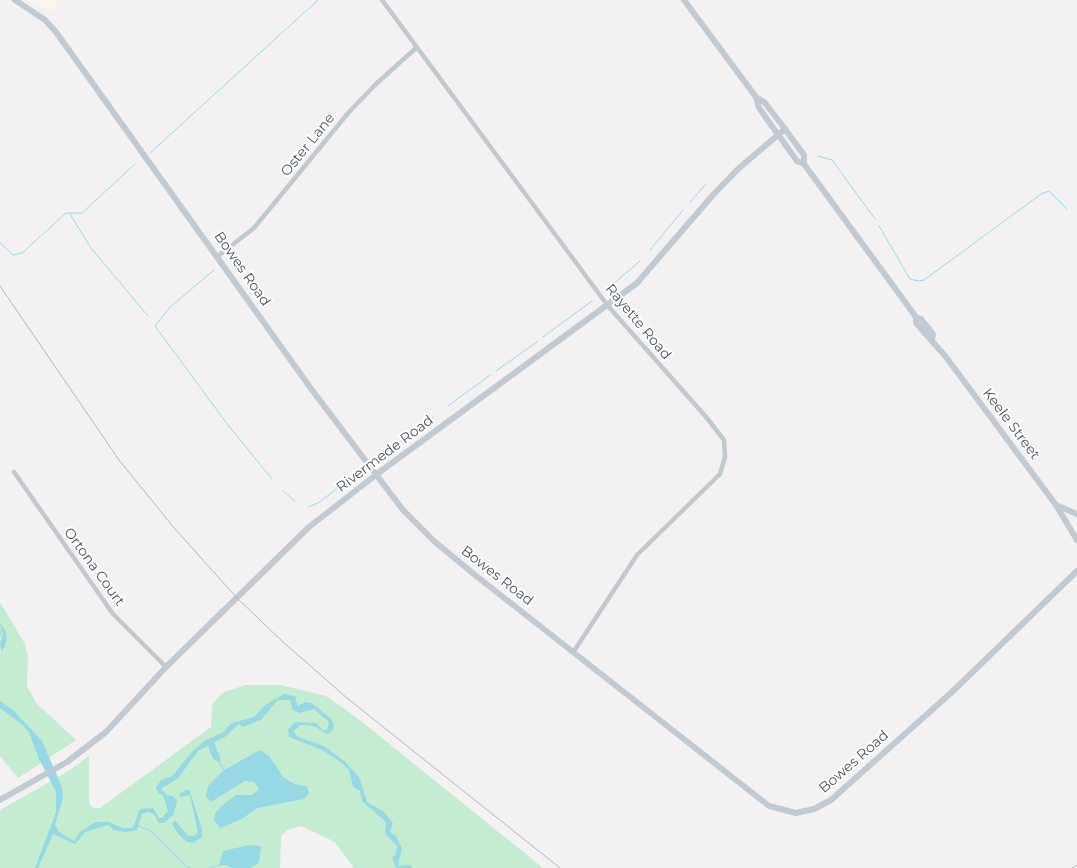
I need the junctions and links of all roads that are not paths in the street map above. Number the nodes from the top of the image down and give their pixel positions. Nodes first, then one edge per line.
1 (15, 0) edge
2 (382, 0) edge
3 (684, 0) edge
4 (416, 48) junction
5 (756, 97) junction
6 (785, 129) junction
7 (778, 134) junction
8 (804, 164) junction
9 (218, 256) junction
10 (608, 306) junction
11 (14, 472) dead end
12 (377, 474) junction
13 (1056, 505) junction
14 (1077, 514) edge
15 (1069, 524) junction
16 (1077, 527) edge
17 (1077, 540) edge
18 (1077, 571) edge
19 (574, 651) junction
20 (166, 667) junction
21 (0, 800) edge

1 - 9 street, Bowes Road
2 - 4 street, Rayette Road
3 - 5 street, Keele Street
4 - 9 street, Oster Lane
4 - 10 street, Rayette Road
5 - 6 street, Keele Street
5 - 7 street, Keele Street
6 - 7 street, Rivermede Road
6 - 8 street, Keele Street
7 - 8 street, Keele Street
7 - 10 street, Rivermede Road
8 - 13 street, Keele Street
9 - 12 street, Bowes Road
10 - 12 street, Rivermede Road
10 - 19 street, Rayette Road
11 - 20 street, Ortona Court
12 - 19 street, Bowes Road
12 - 20 street, Rivermede Road
13 - 14 street
13 - 15 street, Keele Street
15 - 16 street
15 - 17 street, Keele Street
18 - 19 street, Bowes Road
20 - 21 street, Rivermede Road

